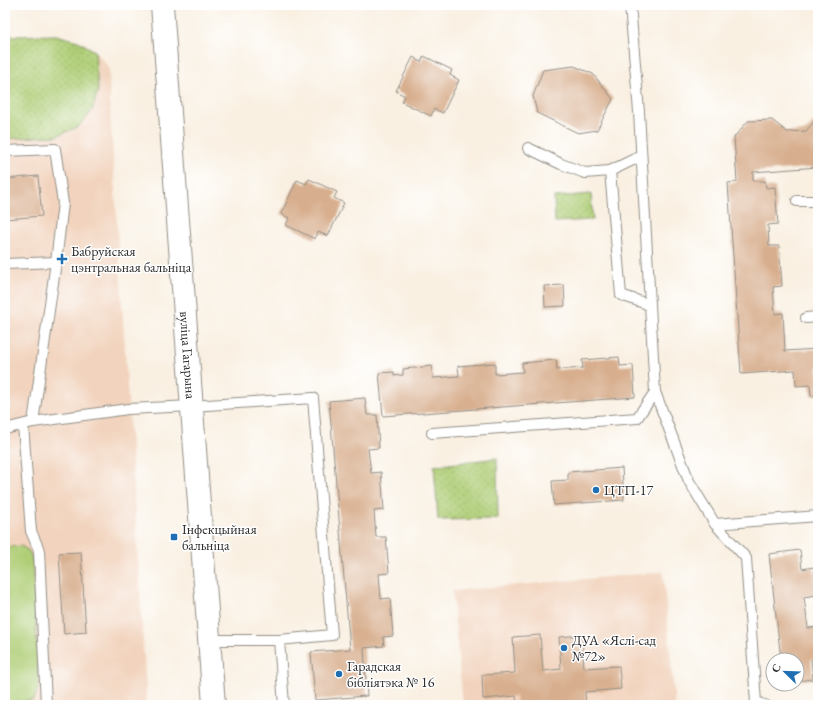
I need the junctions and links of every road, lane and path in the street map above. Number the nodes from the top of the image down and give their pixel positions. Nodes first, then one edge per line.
1 (162, 5) edge
2 (630, 5) edge
3 (528, 148) dead end
4 (5, 151) edge
5 (641, 156) junction
6 (610, 171) junction
7 (818, 200) edge
8 (797, 201) dead end
9 (56, 262) junction
10 (5, 264) edge
11 (650, 304) junction
12 (818, 317) edge
13 (806, 318) dead end
14 (655, 392) junction
15 (192, 406) junction
16 (28, 423) junction
17 (5, 429) edge
18 (432, 433) dead end
19 (818, 516) edge
20 (715, 524) junction
21 (209, 640) junction
22 (279, 640) junction
23 (759, 704) edge
24 (46, 705) edge
25 (214, 705) edge
26 (284, 705) edge

1 - 15 main road, вуліца Гагарына
2 - 5 lane
3 - 6 lane
4 - 9 lane
5 - 6 lane
5 - 11 lane
6 - 11 lane
7 - 8 lane
9 - 10 lane
9 - 16 lane
11 - 14 lane
12 - 13 lane
14 - 18 lane
14 - 20 lane
15 - 16 lane
15 - 21 main road, вуліца Гагарына
15 - 22 lane
16 - 17 lane
16 - 24 lane
19 - 20 lane
20 - 23 lane
21 - 22 lane
21 - 25 main road, вуліца Гагарына
22 - 26 lane

